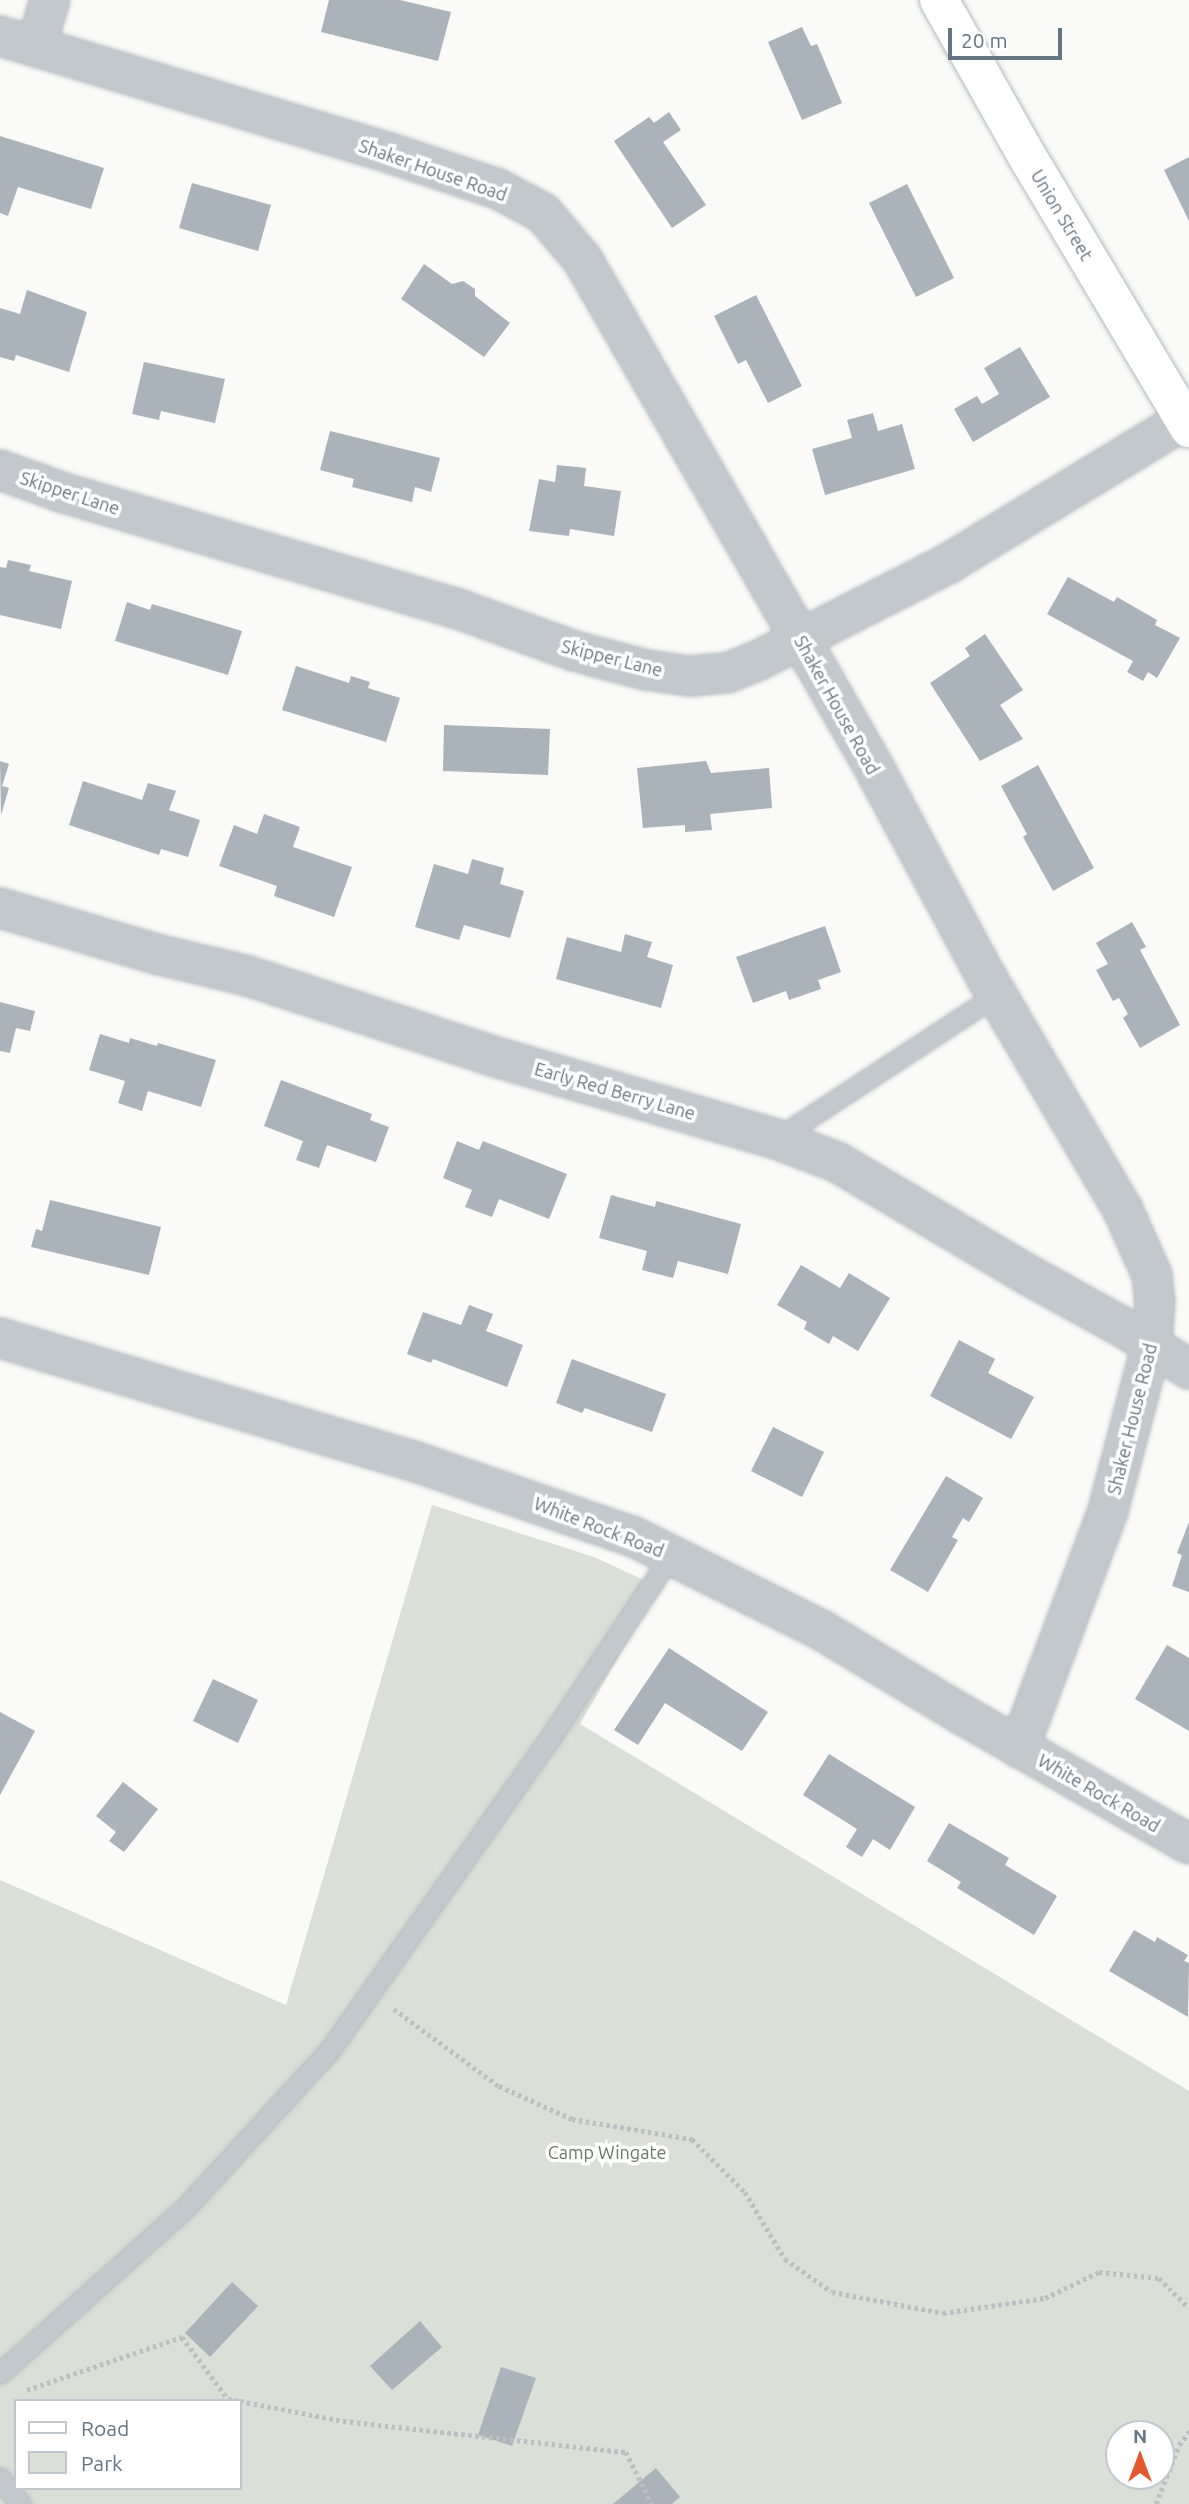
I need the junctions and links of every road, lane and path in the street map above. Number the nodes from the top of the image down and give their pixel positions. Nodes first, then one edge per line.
1 (50, 0) edge
2 (939, 0) edge
3 (18, 41) edge
4 (1186, 424) edge
5 (0, 470) edge
6 (800, 639) junction
7 (0, 908) edge
8 (998, 994) junction
9 (776, 1139) junction
10 (0, 1338) edge
11 (1152, 1344) junction
12 (1189, 1369) edge
13 (672, 1554) junction
14 (1018, 1748) junction
15 (1189, 1844) edge
16 (372, 1990) junction
17 (1189, 2308) edge
18 (0, 2372) edge
19 (25, 2390) dead end
20 (228, 2399) edge
21 (242, 2402) edge
22 (1189, 2431) edge
23 (0, 2478) edge
24 (20, 2504) edge
25 (652, 2504) edge
26 (1156, 2504) edge

1 - 3 street
2 - 4 main road, Union Street
3 - 6 street, Shaker House Road
4 - 6 street, Skipper Lane
5 - 6 street, Skipper Lane
6 - 8 street, Shaker House Road
7 - 9 street, Early Red Berry Lane
8 - 9 lane
8 - 11 street, Shaker House Road
9 - 11 street, Early Red Berry Lane
10 - 13 street, White Rock Road
11 - 12 street, Early Red Berry Lane
11 - 14 street, Shaker House Road
13 - 14 street, White Rock Road
13 - 16 lane
14 - 15 street, White Rock Road
16 - 17 path
16 - 18 lane
19 - 20 path
21 - 25 path
22 - 26 path
23 - 24 lane

